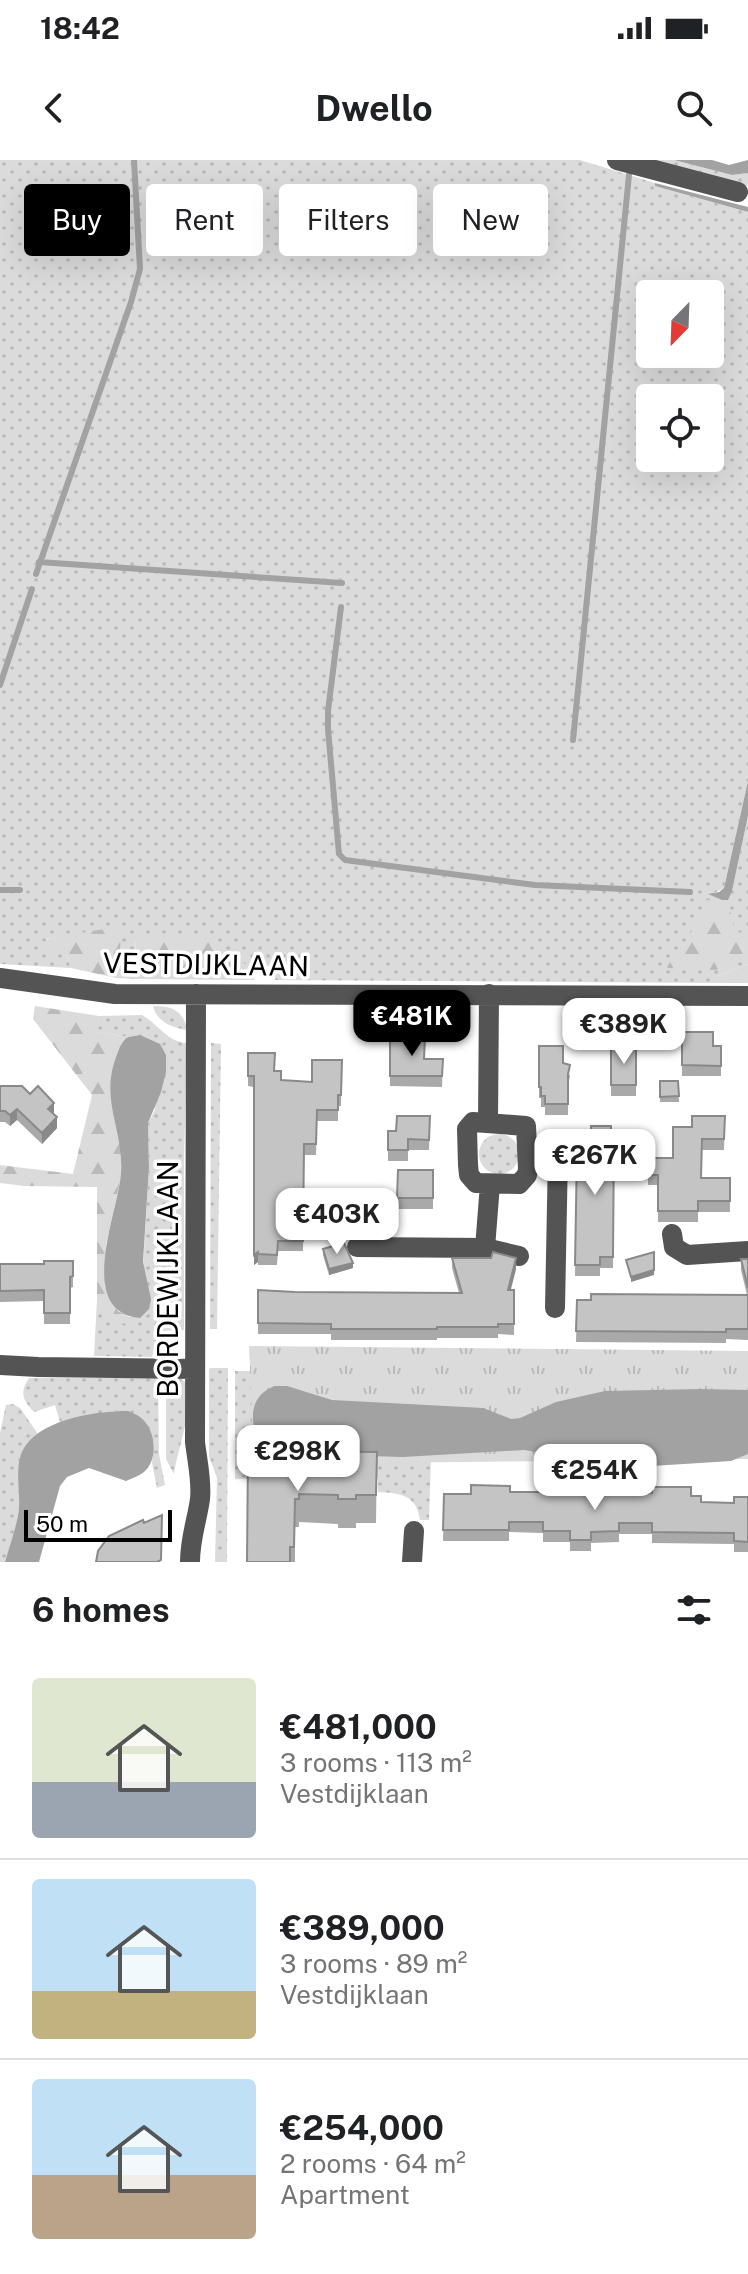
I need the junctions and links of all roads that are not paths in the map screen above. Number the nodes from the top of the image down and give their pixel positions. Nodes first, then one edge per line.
1 (617, 160) edge
2 (738, 192) dead end
3 (0, 978) edge
4 (196, 994) junction
5 (489, 994) junction
6 (748, 996) edge
7 (488, 1123) junction
8 (558, 1153) dead end
9 (527, 1175) junction
10 (558, 1179) junction
11 (490, 1184) junction
12 (672, 1234) dead end
13 (357, 1247) dead end
14 (485, 1248) junction
15 (748, 1251) edge
16 (519, 1256) edge
17 (555, 1308) dead end
18 (195, 1369) junction
19 (1, 1372) edge
20 (414, 1531) dead end
21 (190, 1562) edge
22 (412, 1562) edge

1 - 2 street
3 - 4 street, VESTDIJKLAAN
4 - 5 street, VESTDIJKLAAN
4 - 18 street, BORDEWIJKLAAN
5 - 6 street, VESTDIJKLAAN
5 - 7 street
7 - 9 street
7 - 11 street
8 - 10 street
9 - 10 street
9 - 11 street
10 - 17 street
11 - 14 street
12 - 15 street
13 - 14 street
14 - 16 street
18 - 19 street
18 - 21 street, BORDEWIJKLAAN
20 - 22 street

